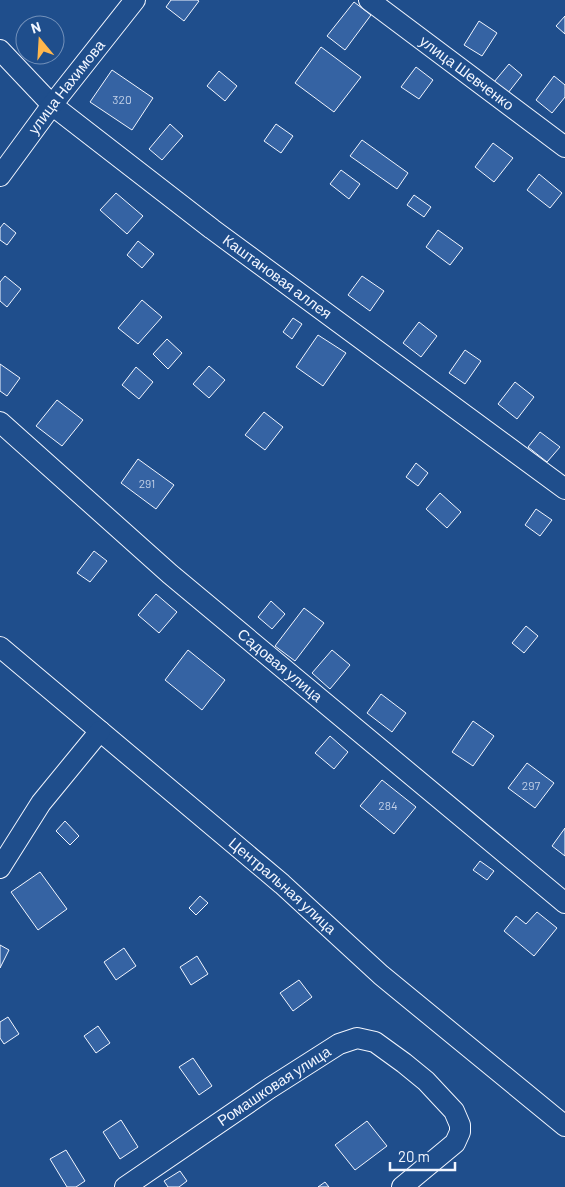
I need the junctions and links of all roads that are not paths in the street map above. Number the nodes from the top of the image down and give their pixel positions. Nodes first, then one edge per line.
1 (135, 0) edge
2 (369, 0) edge
3 (0, 50) edge
4 (52, 105) junction
5 (565, 147) edge
6 (0, 176) edge
7 (0, 422) edge
8 (565, 489) edge
9 (0, 647) edge
10 (100, 731) junction
11 (0, 868) edge
12 (565, 903) edge
13 (565, 1126) edge
14 (125, 1187) edge
15 (402, 1187) edge

1 - 4 street, улица Нахимова
2 - 5 street, улица Шевченко
3 - 4 street, Каштановая аллея
4 - 6 street, улица Нахимова
4 - 8 street, Каштановая аллея
7 - 12 street, Садовая улица
9 - 10 street, Центральная улица
10 - 11 street
10 - 13 street, Центральная улица
14 - 15 street, Ромашковая улица

